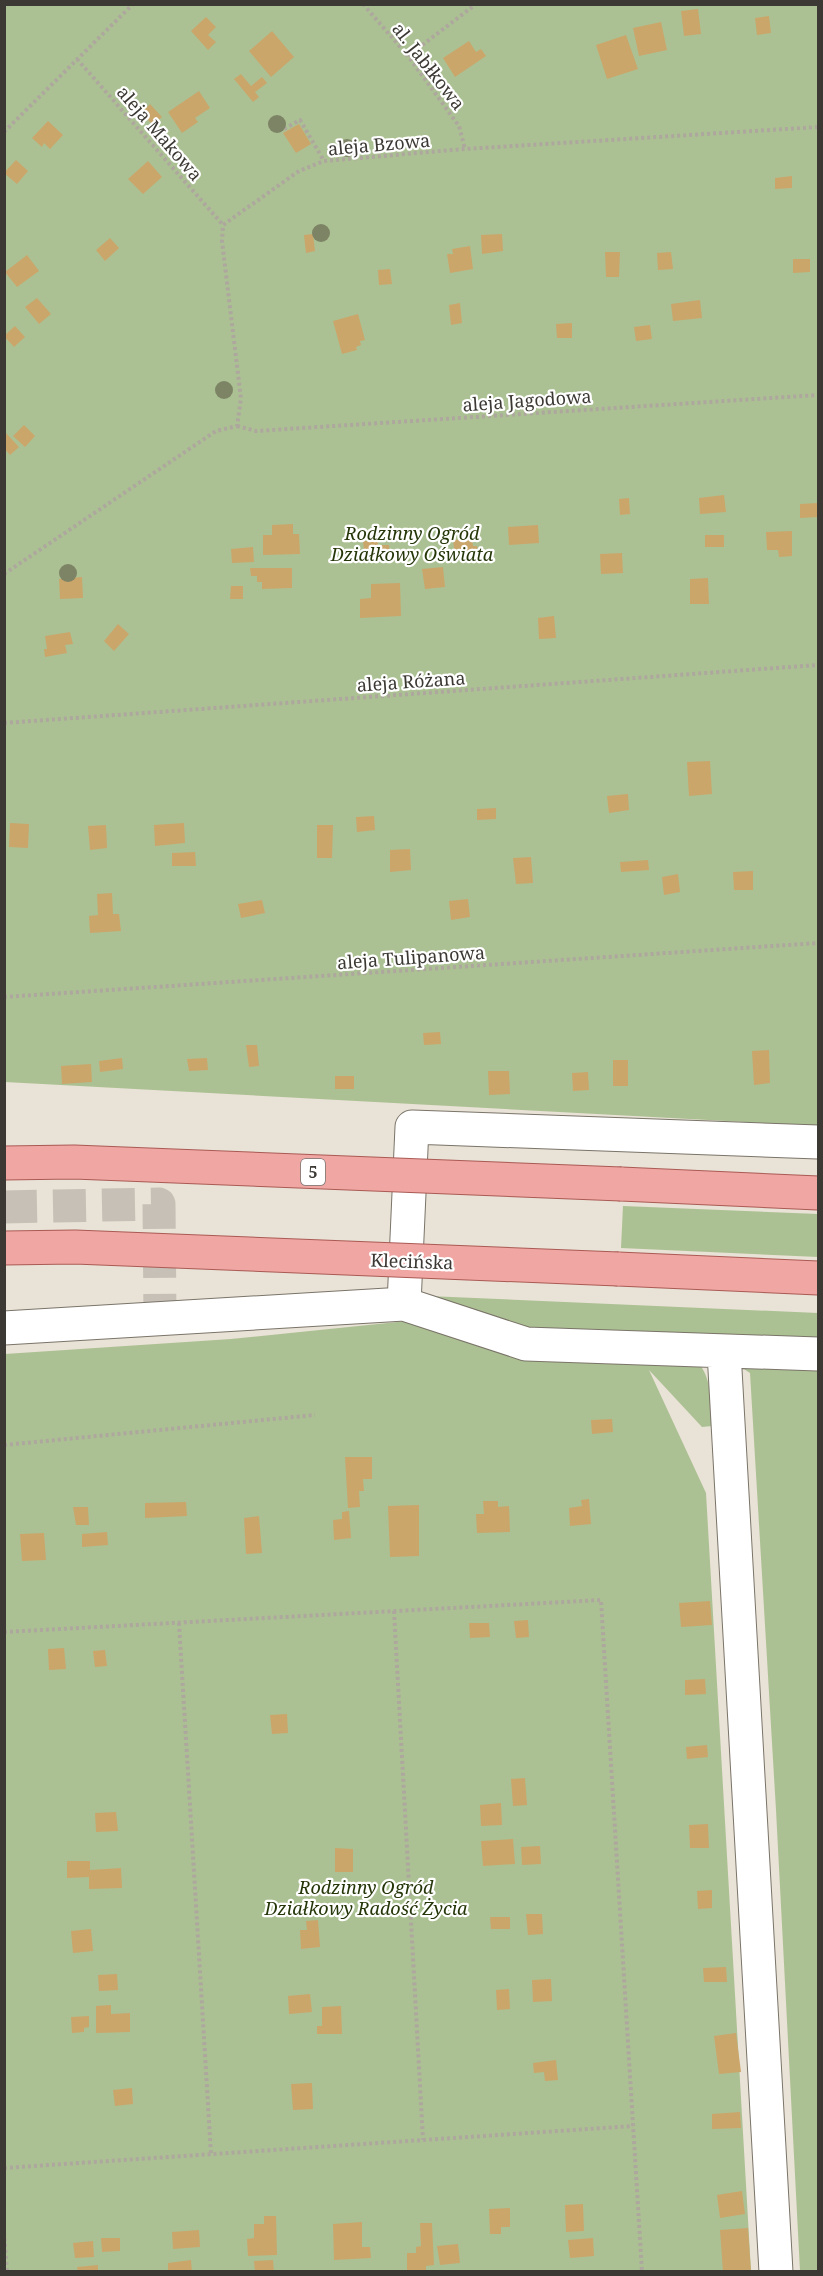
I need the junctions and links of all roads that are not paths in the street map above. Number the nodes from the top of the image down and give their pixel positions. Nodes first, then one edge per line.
1 (819, 1142) edge
2 (4, 1163) edge
3 (819, 1193) edge
4 (4, 1248) edge
5 (819, 1278) edge
6 (404, 1304) junction
7 (4, 1328) edge
8 (724, 1352) junction
9 (819, 1354) edge
10 (776, 2271) edge

1 - 6 street
2 - 3 main road, 5, bridge
4 - 5 main road, Klecińska, bridge
6 - 7 street
6 - 8 street
8 - 9 street
8 - 10 street

